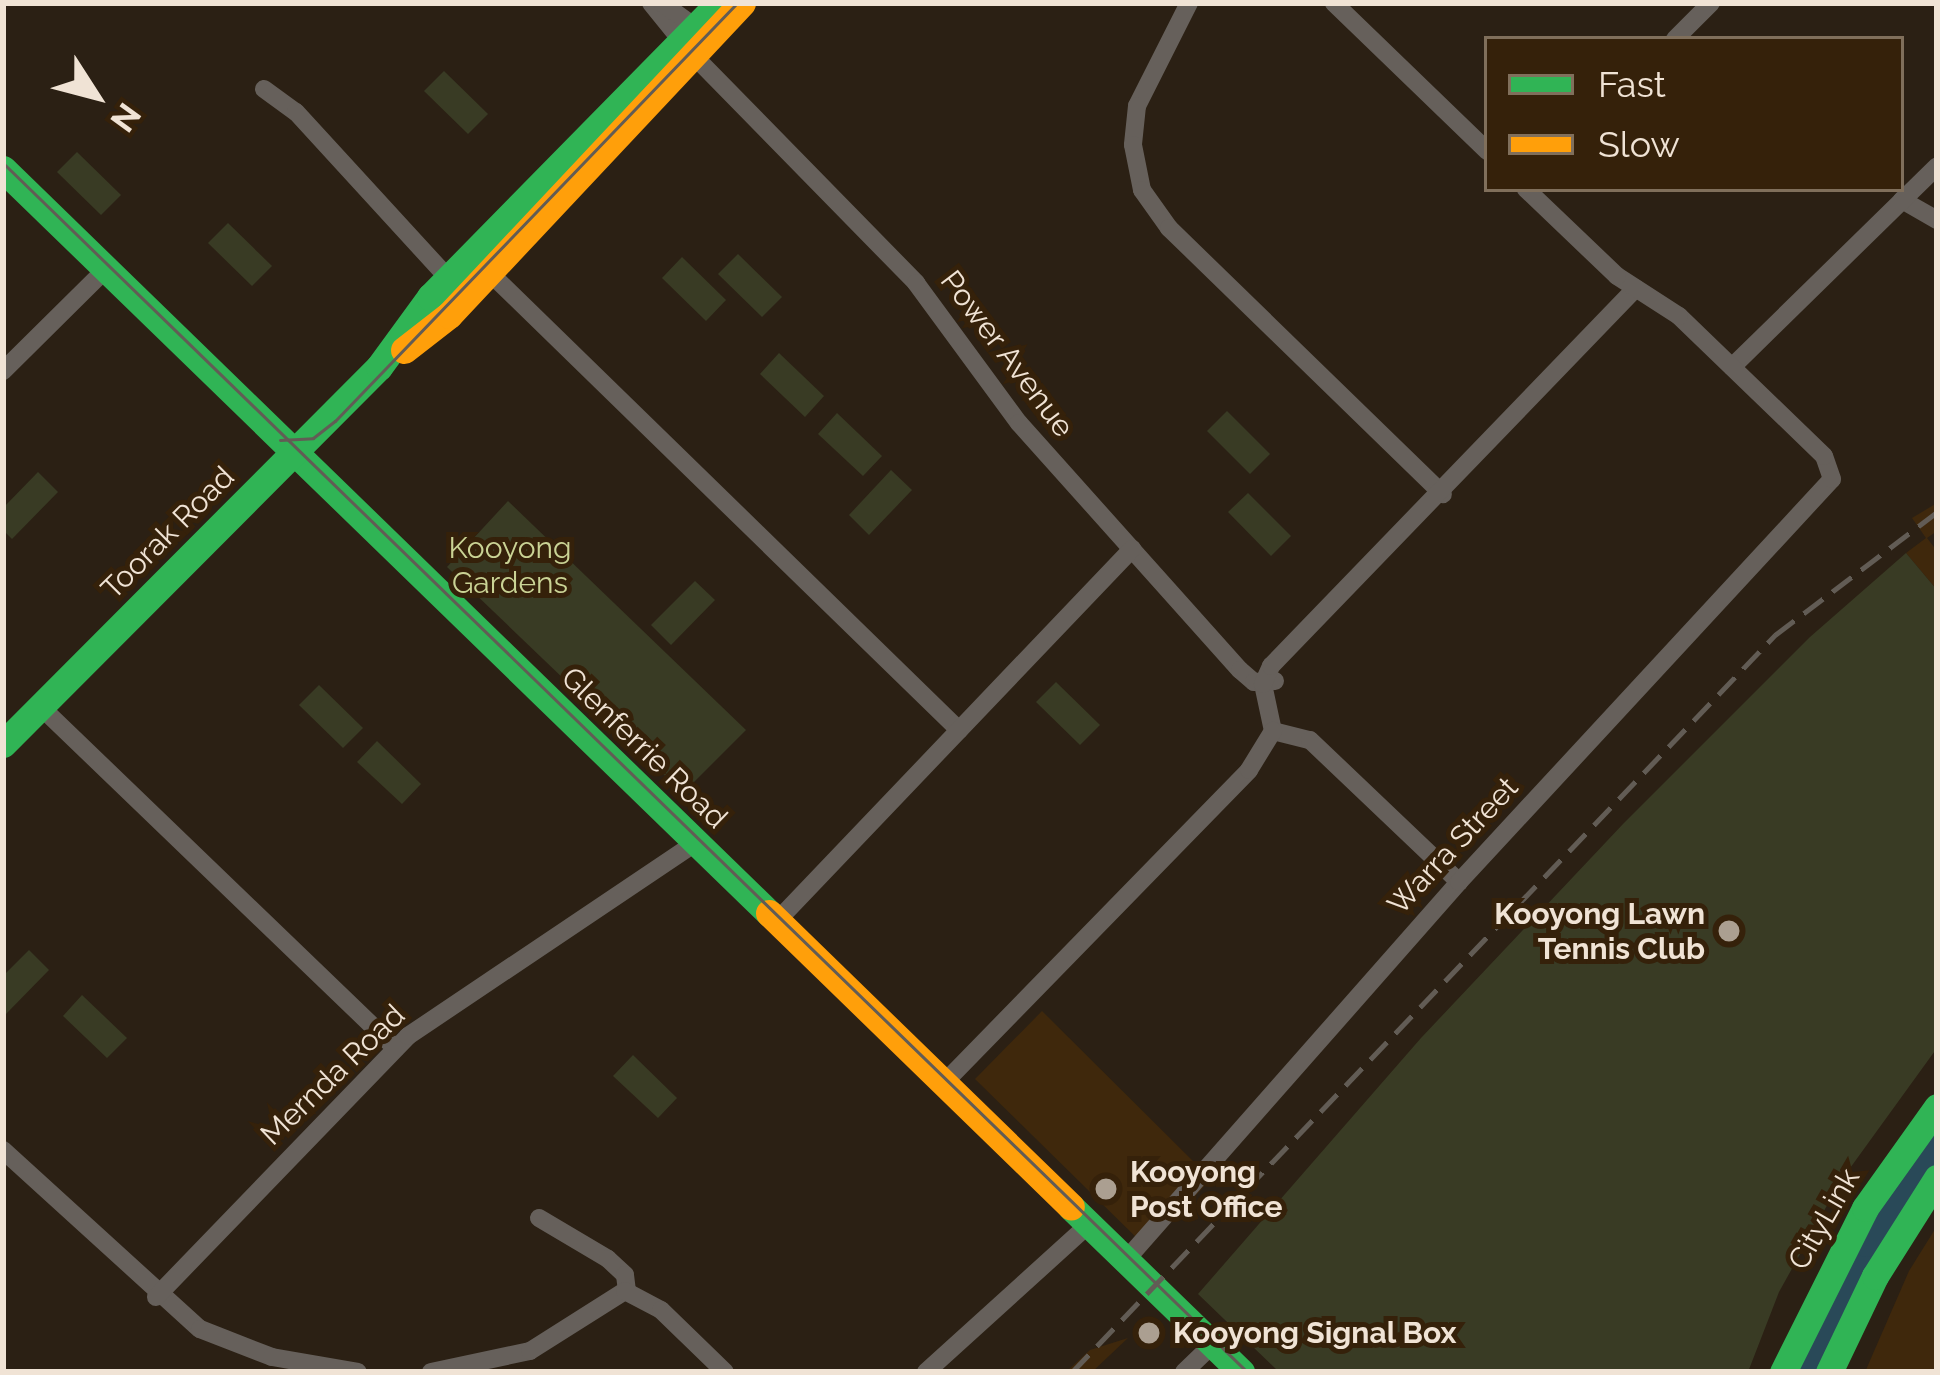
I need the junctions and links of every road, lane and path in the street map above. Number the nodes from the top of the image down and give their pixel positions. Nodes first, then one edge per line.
1 (651, 3) edge
2 (662, 3) edge
3 (719, 3) edge
4 (742, 3) edge
5 (1189, 3) edge
6 (1334, 3) edge
7 (1711, 3) edge
8 (1678, 36) edge
9 (694, 48) junction
10 (264, 88) dead end
11 (1484, 148) edge
12 (1937, 166) edge
13 (3, 170) edge
14 (1529, 192) edge
15 (1903, 200) junction
16 (1937, 220) edge
17 (105, 270) junction
18 (490, 273) junction
19 (448, 278) junction
20 (1636, 287) junction
21 (379, 367) junction
22 (1732, 367) junction
23 (3, 370) edge
24 (293, 454) junction
25 (1443, 494) junction
26 (1132, 549) junction
27 (1268, 680) junction
28 (40, 707) junction
29 (959, 730) junction
30 (1280, 731) junction
31 (3, 744) edge
32 (694, 843) junction
33 (1459, 882) junction
34 (776, 922) junction
35 (395, 1048) junction
36 (943, 1084) junction
37 (1937, 1107) edge
38 (3, 1150) edge
39 (1937, 1178) edge
40 (538, 1218) dead end
41 (1088, 1225) junction
42 (1125, 1261) junction
43 (626, 1283) junction
44 (156, 1297) junction
45 (1212, 1345) junction
46 (358, 1372) edge
47 (431, 1372) edge
48 (725, 1372) edge
49 (926, 1372) edge
50 (1184, 1372) edge
51 (1241, 1372) edge
52 (1783, 1372) edge
53 (1829, 1372) edge

1 - 9 street, Power Avenue
2 - 9 street
3 - 9 main road, Toorak Road
4 - 9 main road, Toorak Road
5 - 25 street
6 - 11 street
7 - 8 street
9 - 18 main road, Toorak Road
9 - 19 main road, Toorak Road
9 - 26 street, Power Avenue
10 - 19 street
12 - 15 street
13 - 17 main road, Glenferrie Road
14 - 20 street
15 - 16 street
15 - 22 street
17 - 23 street
17 - 24 main road, Glenferrie Road
18 - 21 main road, Toorak Road
18 - 29 street
19 - 21 main road, Toorak Road
20 - 22 street
20 - 25 street
21 - 24 main road, Toorak Road
22 - 33 street, Warra Street
24 - 28 main road, Toorak Road
24 - 32 main road, Glenferrie Road
25 - 27 street
26 - 27 street, Power Avenue
26 - 29 street
27 - 30 street
28 - 31 main road, Toorak Road
28 - 35 street
29 - 34 street
30 - 33 street
30 - 36 street
32 - 34 main road, Glenferrie Road
32 - 35 street, Mernda Road
33 - 42 street, Warra Street
34 - 36 main road, Glenferrie Road
35 - 44 street, Mernda Road
36 - 41 main road, Glenferrie Road
37 - 52 main road, CityLink
38 - 44 street
39 - 53 main road
40 - 43 street
41 - 42 main road, Glenferrie Road
41 - 49 street
42 - 45 main road, Glenferrie Road
43 - 47 street
43 - 48 street
44 - 46 street
45 - 50 street
45 - 51 main road, Glenferrie Road

